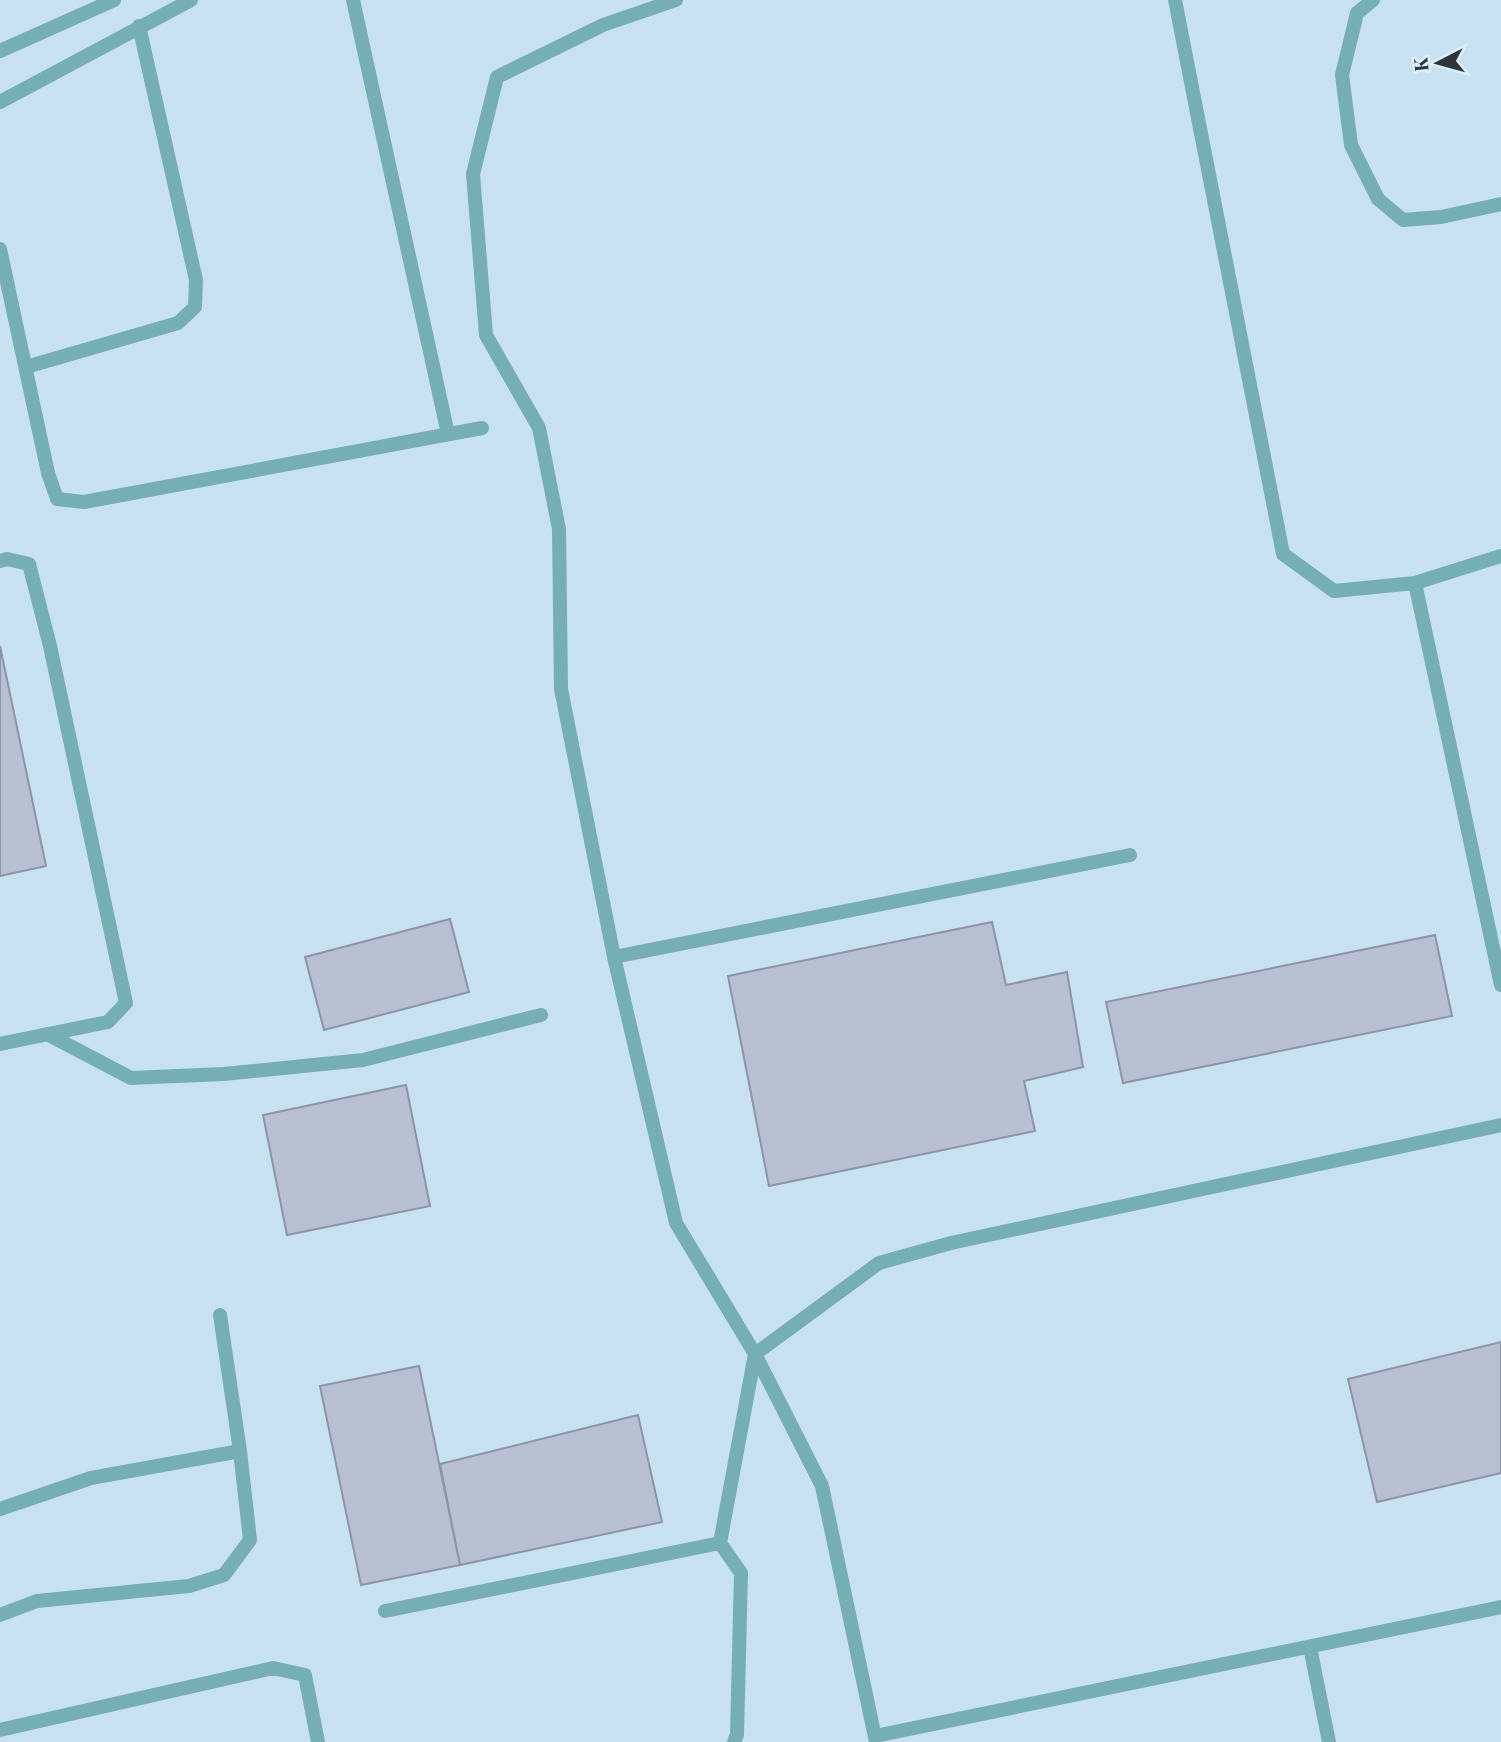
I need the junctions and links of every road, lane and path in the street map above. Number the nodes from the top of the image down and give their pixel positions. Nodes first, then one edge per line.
1 (114, 0) edge
2 (191, 0) edge
3 (353, 0) edge
4 (676, 0) edge
5 (1175, 0) edge
6 (1373, 0) edge
7 (139, 26) junction
8 (0, 51) edge
9 (0, 102) edge
10 (1501, 204) edge
11 (0, 249) edge
12 (26, 367) junction
13 (482, 428) dead end
14 (447, 434) junction
15 (1501, 556) edge
16 (0, 561) edge
17 (1415, 583) junction
18 (1130, 855) dead end
19 (614, 957) junction
20 (1501, 985) edge
21 (541, 1015) dead end
22 (47, 1034) junction
23 (0, 1044) edge
24 (1501, 1125) edge
25 (220, 1315) dead end
26 (754, 1354) junction
27 (240, 1451) junction
28 (0, 1509) edge
29 (720, 1543) junction
30 (1501, 1607) edge
31 (385, 1611) dead end
32 (0, 1615) edge
33 (1310, 1647) junction
34 (0, 1730) edge
35 (875, 1739) edge
36 (318, 1742) edge
37 (733, 1742) edge
38 (1329, 1742) edge

1 - 8 lane
2 - 7 lane
3 - 14 lane
4 - 19 lane
5 - 17 lane
6 - 10 lane
7 - 9 lane
7 - 12 lane
11 - 12 lane
12 - 14 lane
13 - 14 lane
15 - 17 lane
16 - 22 lane
17 - 20 lane
18 - 19 lane
19 - 26 lane
21 - 22 lane
22 - 23 lane
24 - 26 lane
25 - 27 lane
26 - 29 lane
26 - 35 lane
27 - 28 lane
27 - 32 lane
29 - 31 lane
29 - 37 lane
30 - 33 lane
33 - 35 lane
33 - 38 lane
34 - 36 lane

